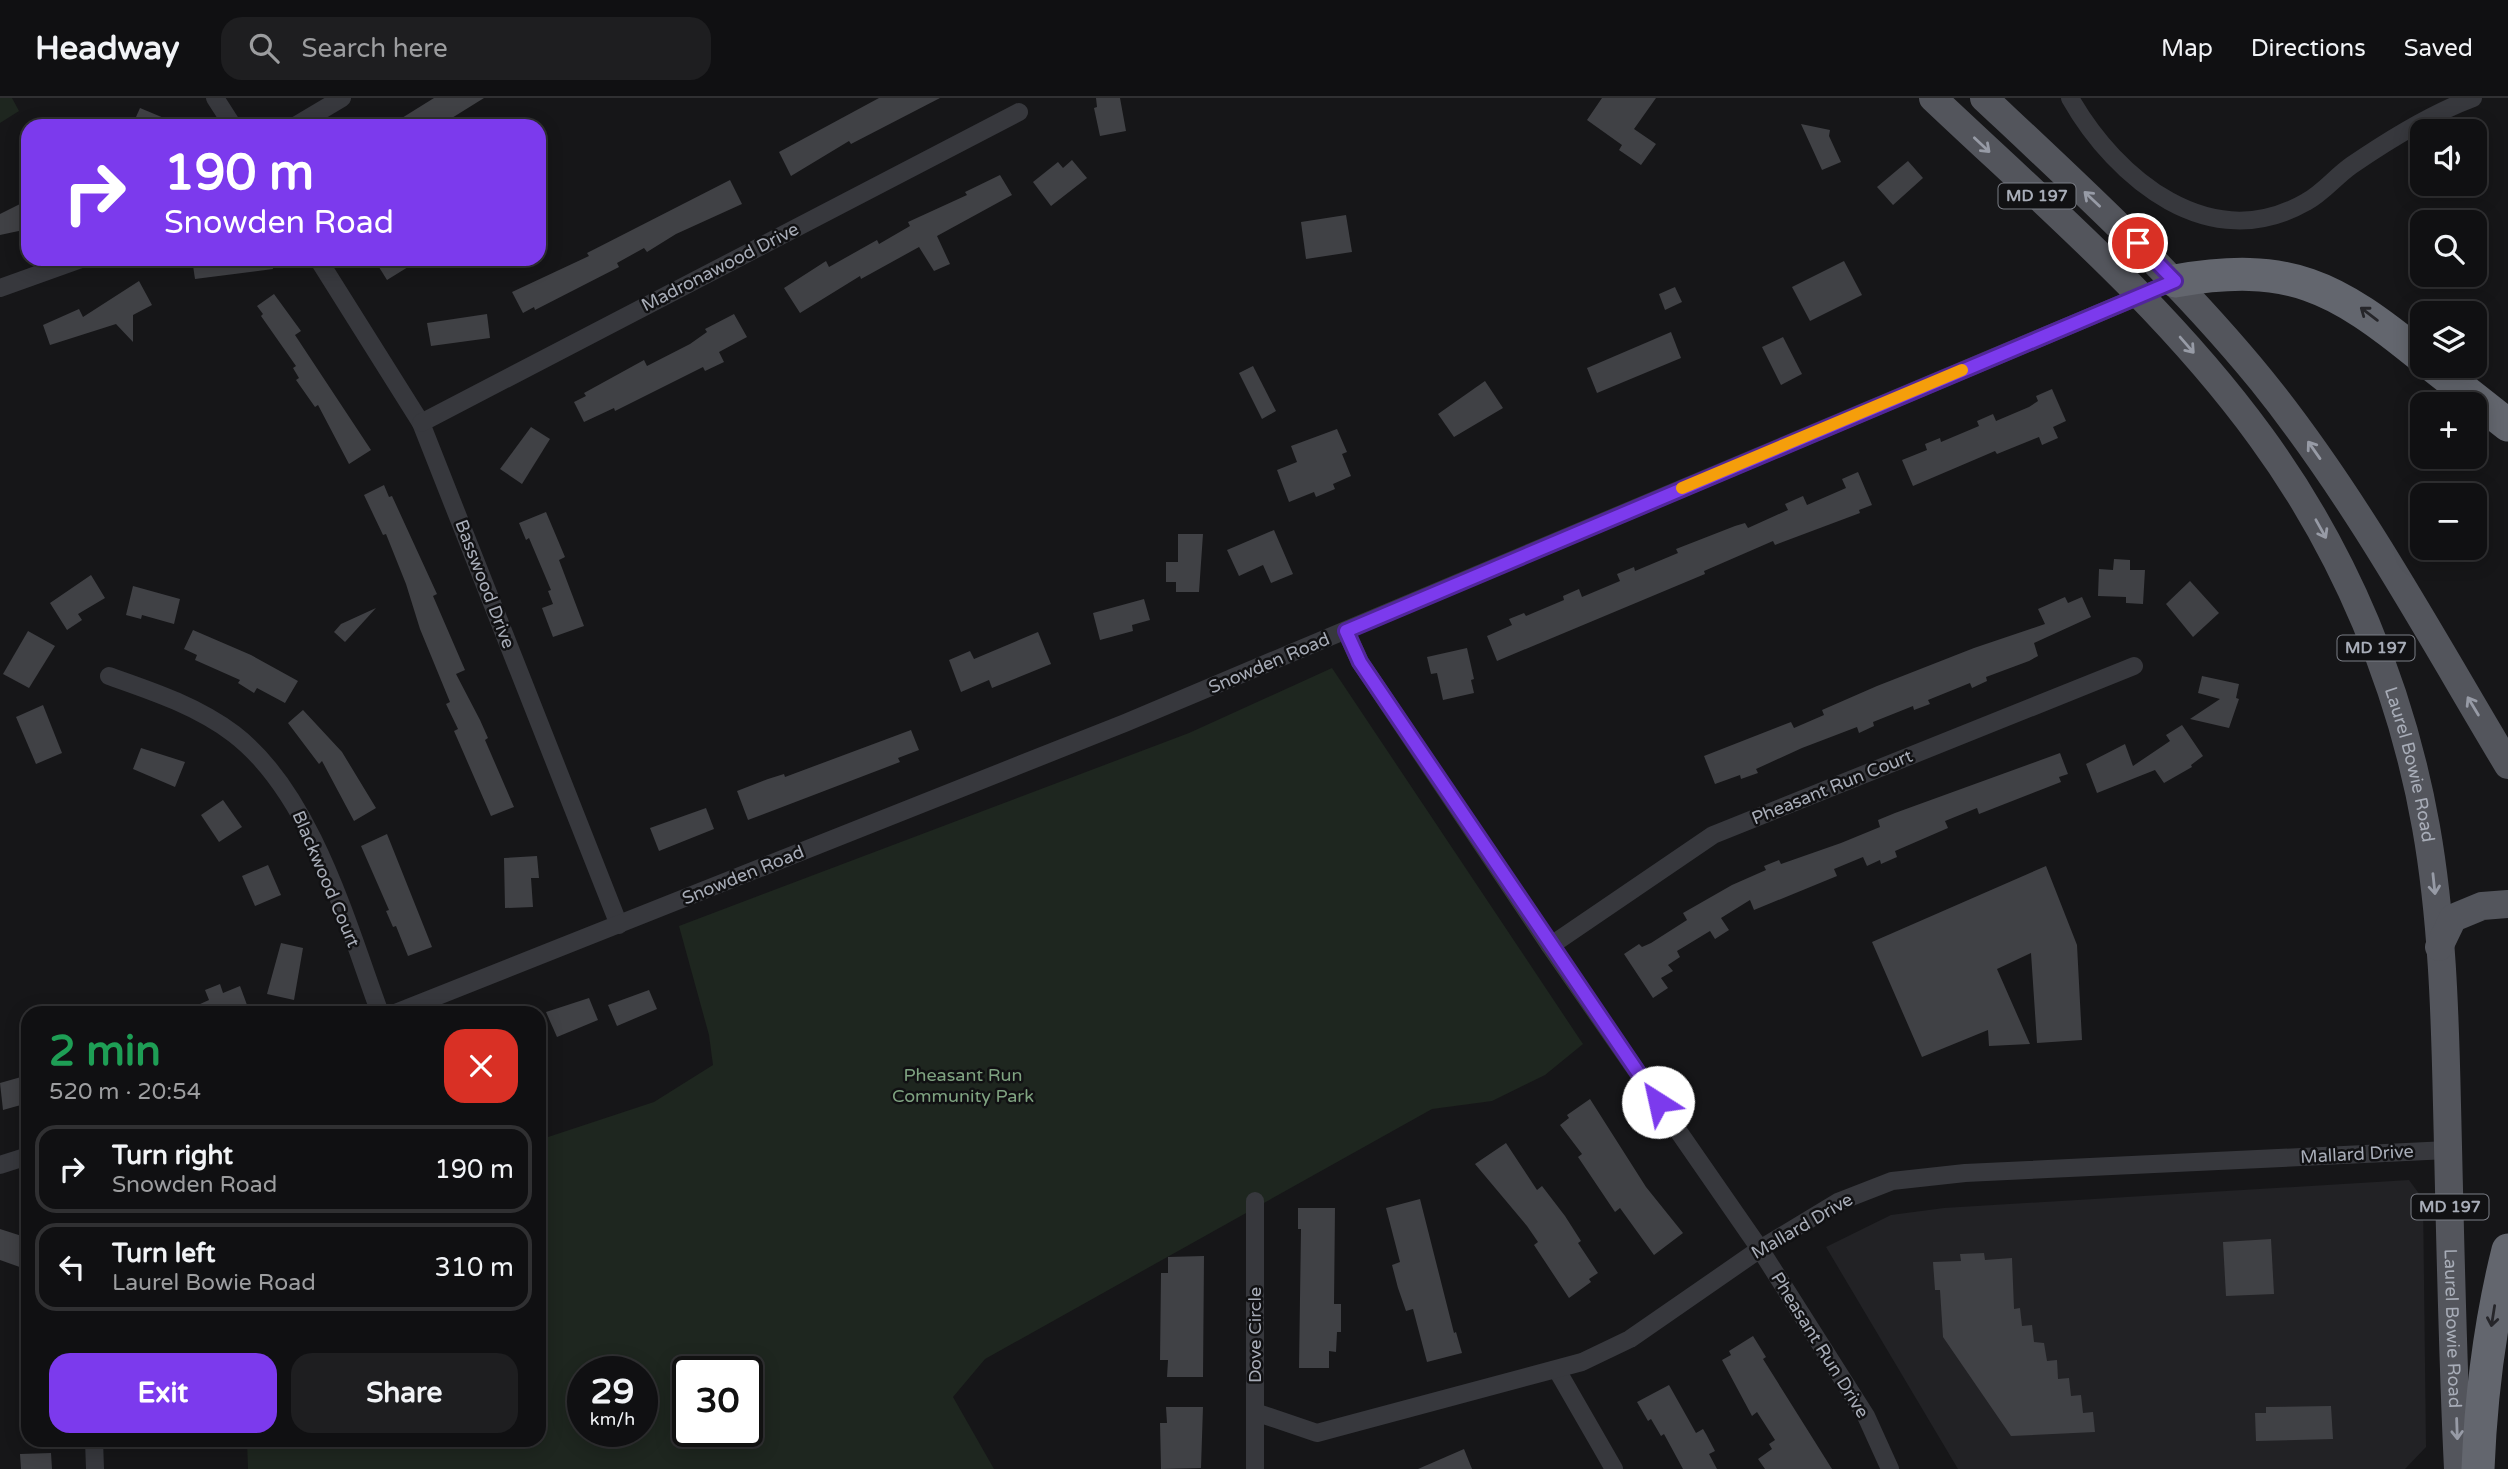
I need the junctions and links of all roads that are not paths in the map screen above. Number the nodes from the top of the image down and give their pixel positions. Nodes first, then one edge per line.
1 (215, 98) edge
2 (342, 98) edge
3 (1933, 98) edge
4 (1984, 98) edge
5 (2070, 98) edge
6 (2473, 98) edge
7 (1019, 112) dead end
8 (228, 119) edge
9 (307, 119) edge
10 (61, 266) edge
11 (322, 266) edge
12 (2175, 281) junction
13 (0, 288) edge
14 (2141, 295) junction
15 (2410, 347) edge
16 (2448, 378) edge
17 (421, 423) junction
18 (2508, 425) edge
19 (1346, 631) junction
20 (2134, 666) dead end
21 (109, 676) dead end
22 (2508, 765) edge
23 (2508, 904) edge
24 (619, 925) junction
25 (1550, 946) junction
26 (2439, 947) junction
27 (377, 1006) edge
28 (413, 1006) edge
29 (2448, 1150) junction
30 (21, 1158) edge
31 (0, 1165) edge
32 (1255, 1201) dead end
33 (1760, 1249) junction
34 (2508, 1250) edge
35 (1558, 1370) junction
36 (1255, 1412) junction
37 (94, 1447) edge
38 (2460, 1468) edge
39 (94, 1469) edge
40 (1255, 1469) edge
41 (1614, 1469) edge
42 (1890, 1469) edge

1 - 8 street
2 - 9 street
3 -> 14 main road, Laurel Bowie Road / MD 197
12 -> 4 main road, MD 197
5 - 6 street
7 - 17 street, Madronawood Drive
10 - 13 street
11 - 17 street, Basswood Drive
12 - 14 street, Snowden Road
15 -> 12 highway
22 -> 12 main road, MD 197
14 - 19 street, Snowden Road
14 -> 26 main road, Laurel Bowie Road / MD 197
16 - 18 highway
17 - 24 street, Basswood Drive
19 - 24 street, Snowden Road
19 - 25 street, Pheasant Run Drive
20 - 25 street, Pheasant Run Court
21 - 27 street, Blackwood Court
23 - 26 main road
24 - 28 street, Snowden Road
25 - 33 street, Pheasant Run Drive
26 - 29 main road, Laurel Bowie Road / MD 197
29 - 33 street, Mallard Drive
29 -> 38 main road, Laurel Bowie Road / MD 197
30 - 31 street
32 - 36 street, Dove Circle
33 - 35 street, Mallard Drive
33 - 42 street, Pheasant Run Drive
34 -> 38 highway
35 - 36 street, Mallard Drive
35 - 41 street
36 - 40 street, Dove Circle
37 - 39 street

